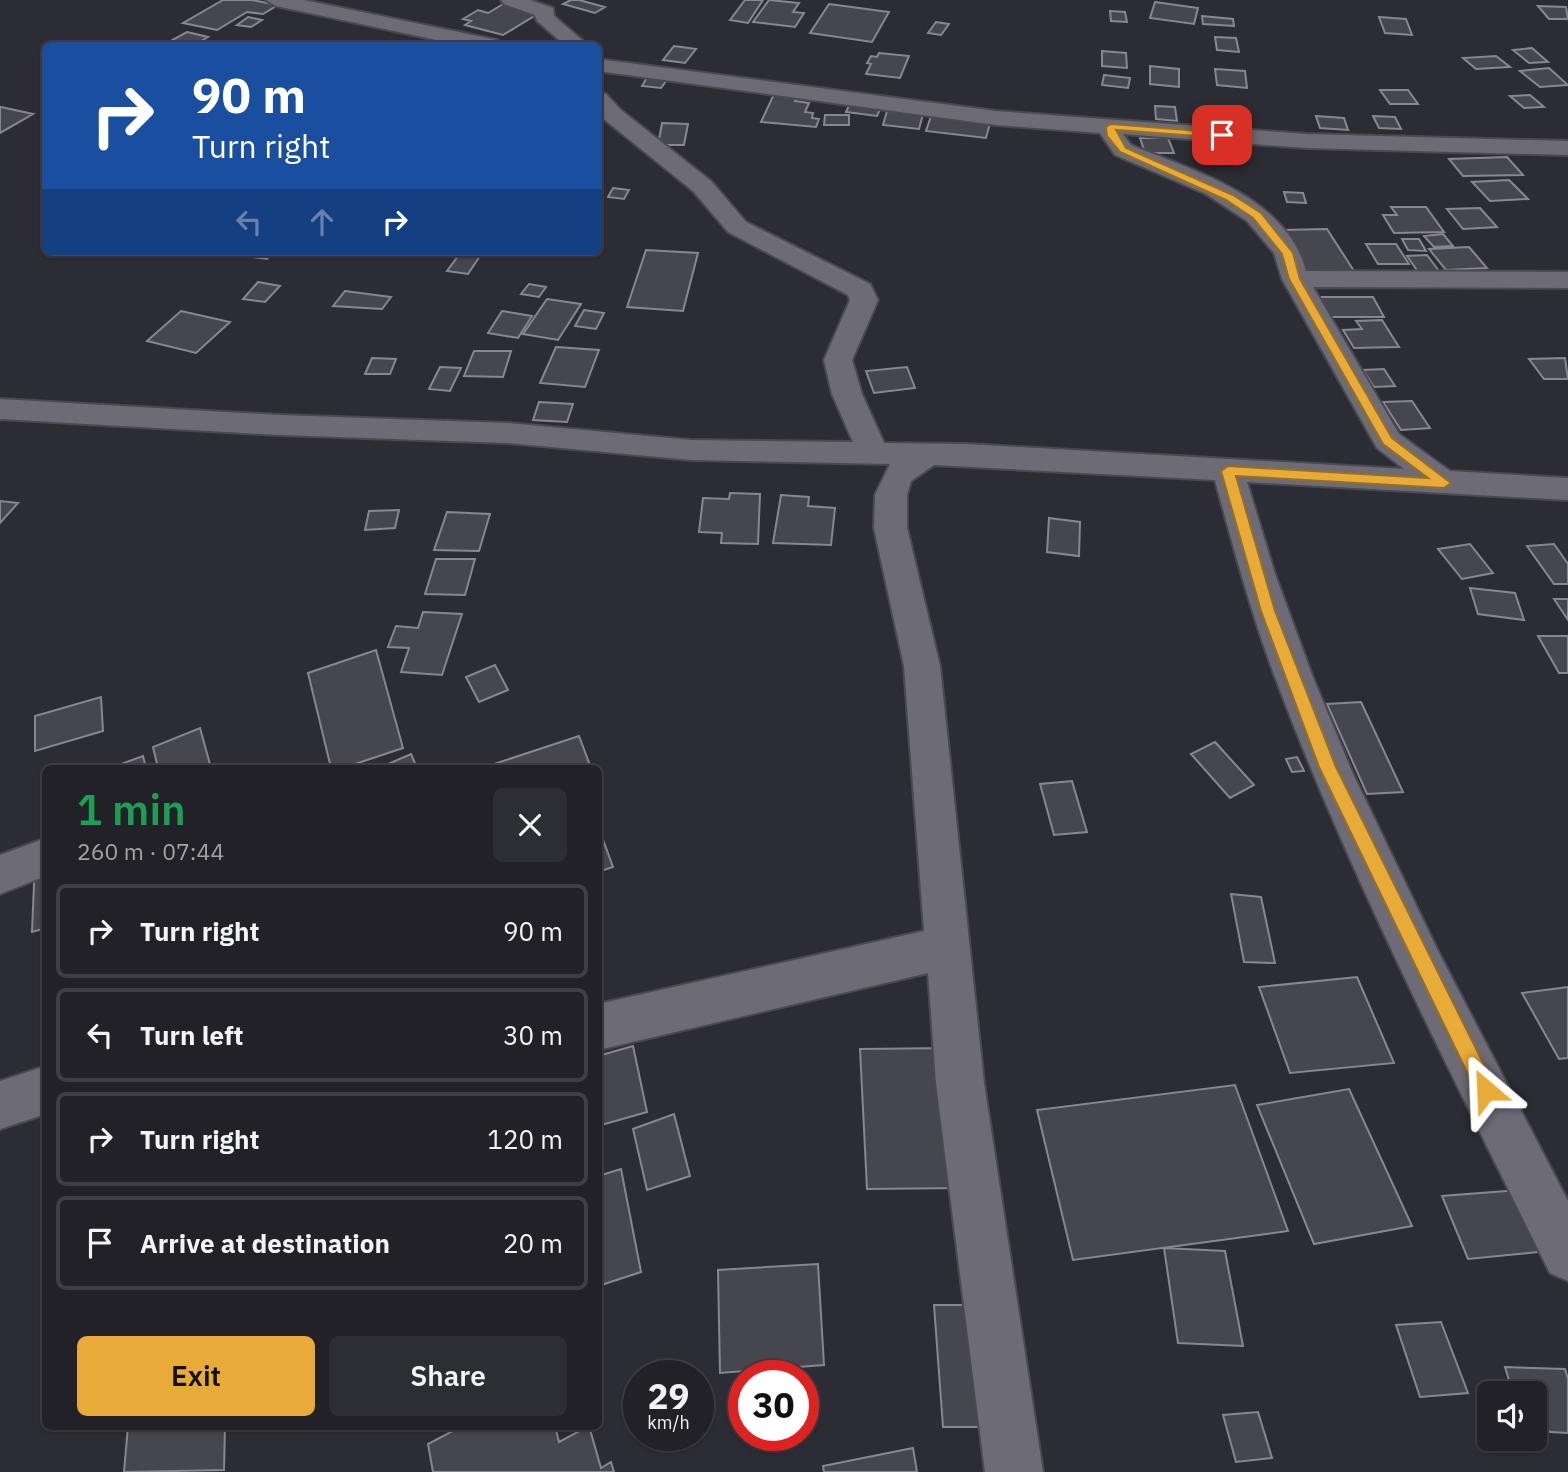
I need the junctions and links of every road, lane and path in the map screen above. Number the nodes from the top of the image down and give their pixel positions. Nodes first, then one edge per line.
1 (276, 0) edge
2 (511, 0) edge
3 (478, 42) edge
4 (574, 42) edge
5 (602, 66) edge
6 (602, 103) edge
7 (1111, 127) junction
8 (1564, 158) edge
9 (1295, 279) junction
10 (1568, 280) edge
11 (0, 409) edge
12 (873, 453) junction
13 (928, 455) junction
14 (1228, 471) junction
15 (1444, 483) junction
16 (1568, 489) edge
17 (42, 858) edge
18 (0, 875) edge
19 (948, 947) junction
20 (602, 1026) edge
21 (42, 1091) edge
22 (0, 1105) edge
23 (1568, 1255) edge
24 (1014, 1472) edge

1 - 3 street
2 - 4 street
5 - 7 street
6 - 12 street
7 - 8 street
7 - 9 street
9 - 10 street
9 - 15 street
11 - 12 street
12 - 13 street
13 - 14 street
13 - 19 street
14 - 15 street
14 - 23 street
15 - 16 street
17 - 18 street
19 - 20 street
19 - 24 street
21 - 22 street

